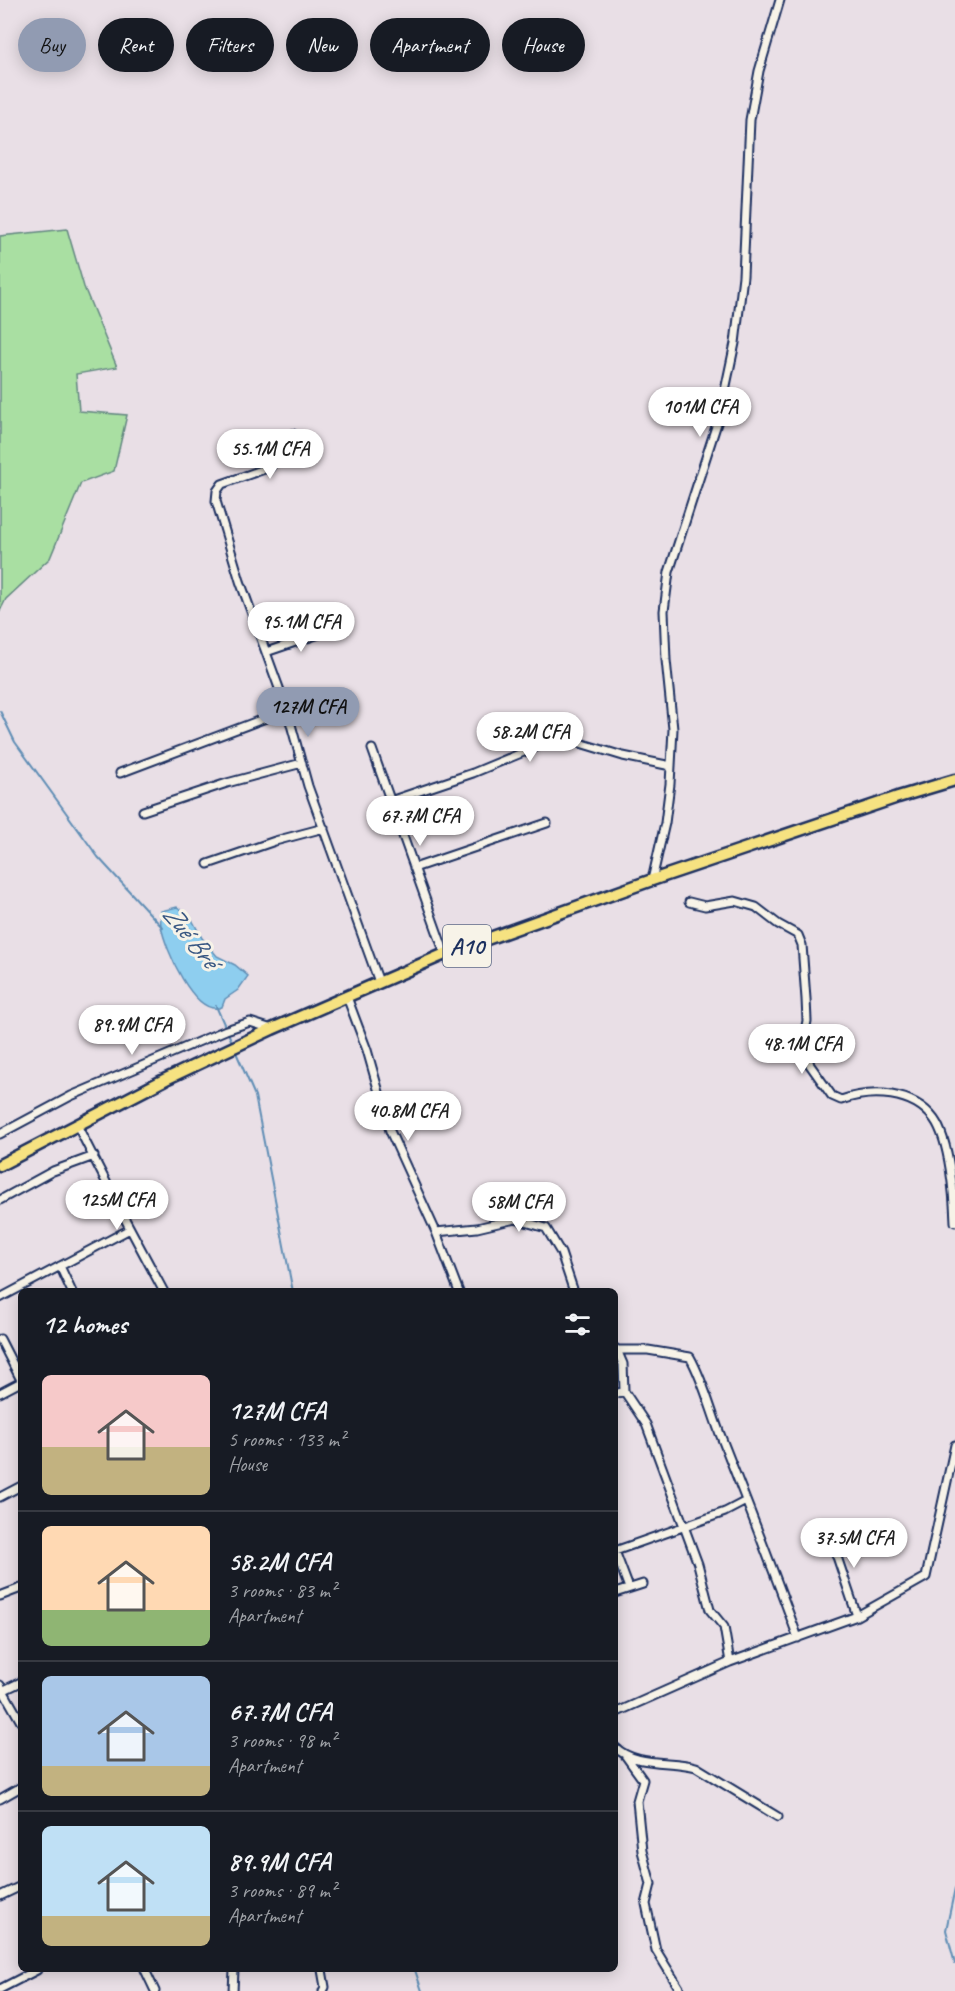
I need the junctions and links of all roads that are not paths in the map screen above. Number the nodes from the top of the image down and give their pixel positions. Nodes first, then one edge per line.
1 (780, 0) edge
2 (293, 434) dead end
3 (328, 631) dead end
4 (266, 652) junction
5 (287, 710) junction
6 (372, 749) dead end
7 (302, 763) junction
8 (671, 766) junction
9 (120, 773) dead end
10 (955, 780) edge
11 (390, 801) junction
12 (142, 811) dead end
13 (547, 823) dead end
14 (324, 828) junction
15 (208, 864) dead end
16 (414, 868) junction
17 (652, 880) junction
18 (689, 902) dead end
19 (445, 954) junction
20 (380, 982) junction
21 (348, 997) junction
22 (272, 1029) junction
23 (77, 1125) junction
24 (0, 1134) edge
25 (94, 1156) junction
26 (0, 1165) edge
27 (0, 1200) edge
28 (955, 1222) edge
29 (130, 1230) junction
30 (436, 1232) junction
31 (60, 1266) junction
32 (18, 1288) edge
33 (19, 1288) edge
34 (70, 1288) edge
35 (162, 1288) edge
36 (457, 1288) edge
37 (573, 1288) edge
38 (0, 1298) edge
39 (0, 1339) edge
40 (618, 1349) edge
41 (618, 1354) edge
42 (18, 1375) edge
43 (18, 1383) edge
44 (624, 1391) junction
45 (0, 1393) edge
46 (618, 1393) edge
47 (955, 1445) edge
48 (18, 1488) edge
49 (0, 1497) edge
50 (746, 1501) junction
51 (684, 1526) junction
52 (828, 1530) dead end
53 (618, 1550) edge
54 (618, 1559) edge
55 (643, 1584) dead end
56 (629, 1588) junction
57 (18, 1589) edge
58 (618, 1592) edge
59 (0, 1596) edge
60 (857, 1616) junction
61 (798, 1638) junction
62 (730, 1662) junction
63 (18, 1683) edge
64 (1, 1689) edge
65 (618, 1712) edge
66 (18, 1717) edge
67 (618, 1749) edge
68 (625, 1755) junction
69 (18, 1789) edge
70 (0, 1799) edge
71 (778, 1817) dead end
72 (18, 1887) edge
73 (0, 1896) edge
74 (33, 1972) edge
75 (146, 1972) edge
76 (234, 1972) edge
77 (322, 1972) edge
78 (0, 1989) edge
79 (155, 1991) edge
80 (232, 1991) edge
81 (323, 1991) edge
82 (681, 1991) edge

1 - 8 street
2 - 4 street
3 - 4 street
4 - 5 street
5 - 7 street
5 - 9 street
6 - 11 street
7 - 12 street
7 - 14 street
8 - 11 street
8 - 17 street
10 - 17 main road, A10
11 - 16 street
13 - 16 street
14 - 15 street
14 - 20 street
16 - 19 street
17 - 19 main road, A10
18 - 28 street
19 - 20 main road, A10
20 - 21 main road, A10
21 - 22 main road, A10
21 - 30 street
22 - 23 main road, A10
22 - 24 street
23 - 25 street
23 - 26 main road, A10
25 - 27 street
25 - 29 street
29 - 31 street
29 - 35 street
30 - 36 street
30 - 37 street
31 - 33 street
31 - 34 street
32 - 38 street
39 - 42 street
40 - 50 street
41 - 44 street
43 - 45 street
44 - 46 street
44 - 51 street
47 - 60 street
48 - 49 street
50 - 51 street
50 - 61 street
51 - 53 street
51 - 62 street
52 - 60 street
54 - 56 street
55 - 56 street
56 - 58 street
57 - 59 street
60 - 61 street
61 - 62 street
62 - 65 street
63 - 64 street
64 - 66 street
67 - 68 street
68 - 71 street
68 - 82 street
69 - 70 street
72 - 73 street
74 - 78 street
75 - 79 street
76 - 80 street
77 - 81 street

